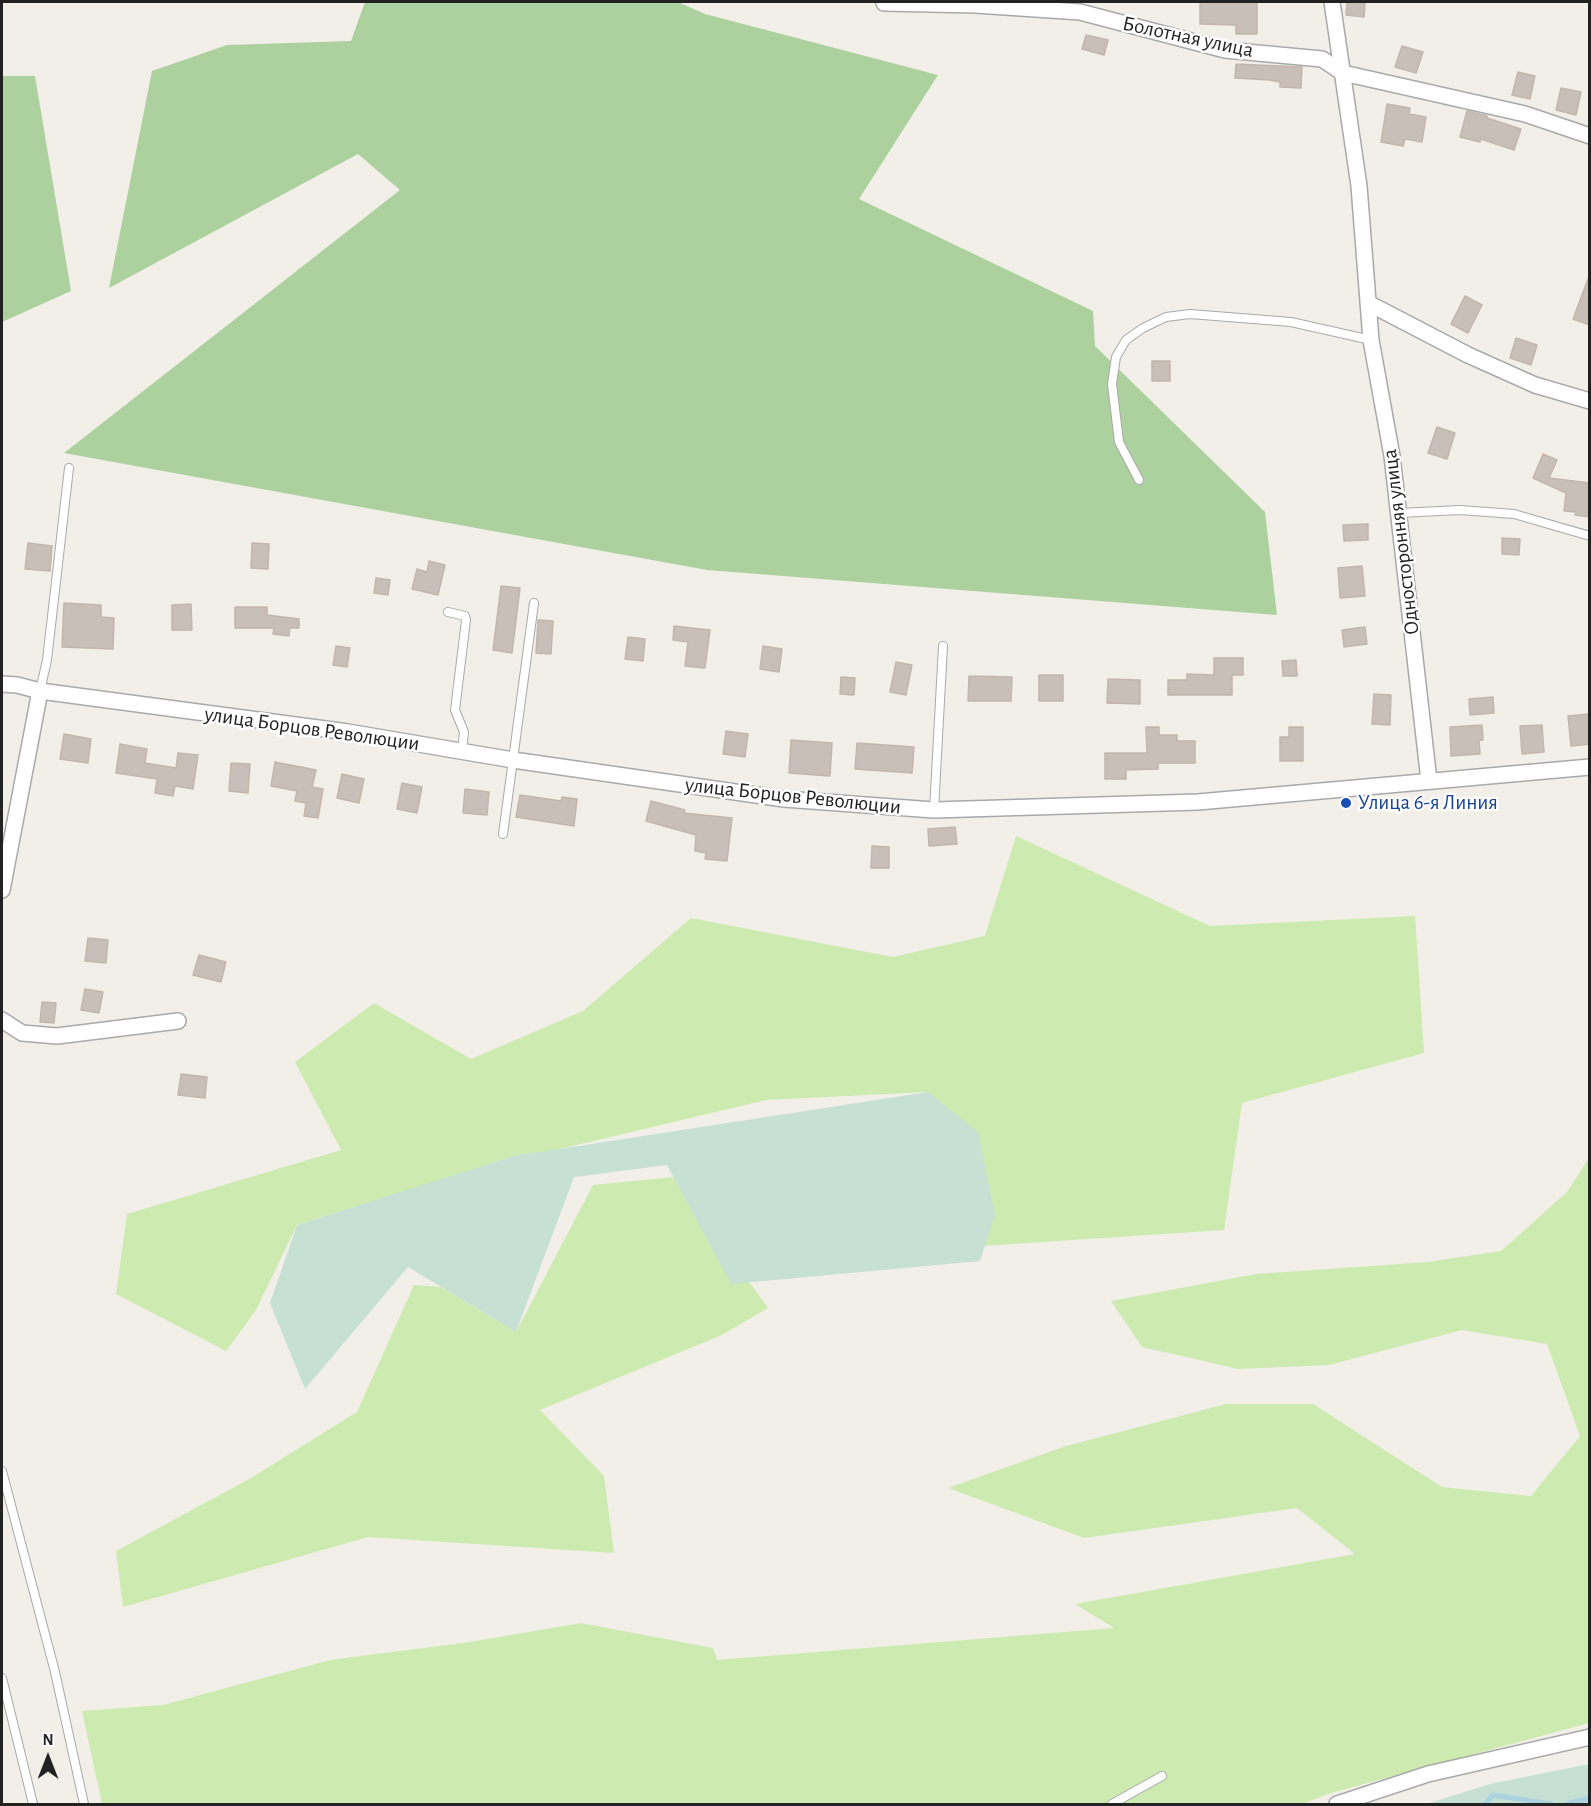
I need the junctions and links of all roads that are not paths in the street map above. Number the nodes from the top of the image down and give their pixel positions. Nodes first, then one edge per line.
1 (1332, 2) edge
2 (884, 3) dead end
3 (1343, 73) junction
4 (1590, 136) edge
5 (1368, 303) junction
6 (1371, 340) junction
7 (1590, 401) edge
8 (69, 468) dead end
9 (1139, 480) dead end
10 (1399, 513) junction
11 (1590, 536) edge
12 (534, 603) dead end
13 (448, 612) dead end
14 (943, 646) dead end
15 (2, 684) edge
16 (40, 691) junction
17 (462, 751) junction
18 (513, 760) junction
19 (1590, 767) edge
20 (1430, 781) junction
21 (934, 810) junction
22 (503, 834) dead end
23 (2, 890) edge
24 (2, 1020) edge
25 (178, 1021) dead end
26 (2, 1471) edge
27 (2, 1678) edge
28 (1590, 1737) edge
29 (1162, 1776) dead end
30 (33, 1804) edge
31 (84, 1804) edge
32 (1110, 1804) edge
33 (1337, 1804) edge

1 - 3 street, Односторонняя улица
2 - 3 street, Болотная улица
3 - 4 street, Болотная улица
3 - 5 street, Односторонняя улица
5 - 6 street, Односторонняя улица
5 - 7 street
6 - 9 lane
6 - 10 street, Односторонняя улица
8 - 16 lane
10 - 11 lane
10 - 20 street, Односторонняя улица
12 - 18 lane
13 - 17 lane
14 - 21 lane
15 - 16 street, улица Борцов Революции
16 - 17 street, улица Борцов Революции
16 - 23 street
17 - 18 street, улица Борцов Революции
18 - 21 street, улица Борцов Революции
18 - 22 lane
19 - 20 street, улица Борцов Революции
20 - 21 street, улица Борцов Революции
24 - 25 street
26 - 31 lane
27 - 30 lane
28 - 33 street
29 - 32 lane

